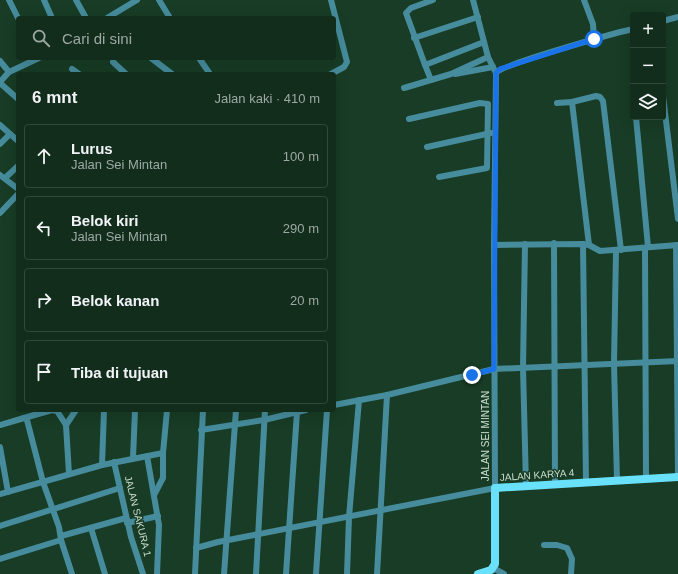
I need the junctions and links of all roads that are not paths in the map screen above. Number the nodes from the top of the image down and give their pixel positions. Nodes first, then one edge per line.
1 (9, 0) edge
2 (44, 0) edge
3 (76, 0) edge
4 (137, 0) edge
5 (159, 0) edge
6 (331, 0) edge
7 (433, 0) edge
8 (473, 0) edge
9 (584, 0) edge
10 (17, 16) edge
11 (51, 16) edge
12 (85, 16) edge
13 (110, 16) edge
14 (167, 16) edge
15 (334, 16) edge
16 (478, 17) junction
17 (678, 17) edge
18 (666, 20) edge
19 (336, 25) edge
20 (630, 30) edge
21 (414, 38) junction
22 (594, 39) junction
23 (484, 42) junction
24 (488, 57) junction
25 (35, 60) edge
26 (154, 60) edge
27 (200, 60) edge
28 (0, 61) edge
29 (113, 62) dead end
30 (425, 65) junction
31 (72, 69) dead end
32 (495, 70) junction
33 (9, 72) junction
34 (76, 72) edge
35 (124, 72) edge
36 (169, 72) edge
37 (209, 72) edge
38 (335, 72) edge
39 (451, 74) junction
40 (431, 80) junction
41 (0, 82) edge
42 (404, 88) dead end
43 (16, 97) edge
44 (572, 102) junction
45 (557, 103) dead end
46 (409, 119) dead end
47 (636, 120) edge
48 (666, 120) edge
49 (0, 125) edge
50 (492, 133) junction
51 (10, 134) junction
52 (16, 139) edge
53 (0, 144) edge
54 (427, 147) dead end
55 (16, 167) edge
56 (3, 177) edge
57 (439, 177) dead end
58 (16, 187) edge
59 (16, 196) edge
60 (0, 213) edge
61 (678, 219) edge
62 (554, 243) junction
63 (525, 244) junction
64 (586, 244) junction
65 (494, 245) junction
66 (677, 245) edge
67 (646, 248) junction
68 (619, 251) junction
69 (677, 361) edge
70 (645, 363) junction
71 (614, 364) junction
72 (586, 365) junction
73 (553, 367) junction
74 (524, 368) junction
75 (494, 369) junction
76 (387, 395) junction
77 (359, 400) junction
78 (336, 405) edge
79 (45, 412) edge
80 (58, 412) edge
81 (75, 412) edge
82 (104, 412) edge
83 (135, 412) edge
84 (167, 412) edge
85 (203, 412) edge
86 (236, 412) edge
87 (265, 412) edge
88 (297, 412) joint
89 (327, 412) edge
90 (24, 418) junction
91 (264, 420) junction
92 (236, 424) junction
93 (0, 425) edge
94 (66, 425) junction
95 (201, 430) junction
96 (0, 447) edge
97 (163, 453) junction
98 (147, 456) junction
99 (133, 458) junction
100 (114, 462) junction
101 (102, 465) junction
102 (69, 474) junction
103 (678, 477) edge
104 (646, 479) junction
105 (617, 480) junction
106 (43, 482) junction
107 (586, 482) junction
108 (555, 484) junction
109 (526, 486) junction
110 (120, 488) junction
111 (495, 488) junction
112 (8, 492) junction
113 (0, 494) edge
114 (154, 495) junction
115 (53, 510) junction
116 (380, 510) junction
117 (158, 516) junction
118 (349, 516) junction
119 (127, 520) junction
120 (318, 523) junction
121 (0, 526) edge
122 (91, 528) junction
123 (288, 528) junction
124 (257, 534) junction
125 (61, 538) junction
126 (226, 541) junction
127 (544, 545) dead end
128 (196, 548) junction
129 (0, 559) edge
130 (493, 568) junction
131 (72, 574) edge
132 (105, 574) edge
133 (143, 574) edge
134 (157, 574) edge
135 (195, 574) edge
136 (224, 574) edge
137 (256, 574) edge
138 (286, 574) edge
139 (316, 574) edge
140 (348, 574) edge
141 (377, 574) edge
142 (478, 574) edge
143 (504, 574) edge
144 (571, 574) edge

1 - 10 street
2 - 11 street
3 - 12 street
4 - 13 street
5 - 14 street
6 - 15 street
7 - 21 street
8 - 16 street
9 - 22 street
16 - 21 street
16 - 23 street
17 - 18 street
19 - 38 street
20 - 22 street
21 - 30 street
22 - 32 street
23 - 24 street
23 - 30 street
24 - 32 street
24 - 39 street
25 - 33 street
26 - 36 street
27 - 37 street
28 - 33 street
29 - 35 street
30 - 40 street
31 - 34 street
32 - 39 street
32 - 50 street, JALAN SEI MINTAN
33 - 41 street
39 - 40 street
40 - 42 street
41 - 43 street
44 - 45 street
44 - 64 street
44 - 68 street
46 - 50 street
47 - 67 street
48 - 61 street
49 - 51 street
50 - 54 street
50 - 57 street
50 - 65 street, JALAN SEI MINTAN
51 - 52 street
51 - 53 street
55 - 56 street
56 - 58 street
59 - 60 street
62 - 63 street
62 - 64 street
62 - 73 street
63 - 65 street
63 - 74 street
64 - 68 street
64 - 72 street
65 - 75 street, JALAN SEI MINTAN
66 - 67 street
66 - 69 street
67 - 68 street
67 - 70 street
68 - 71 street
69 - 70 street
69 - 103 street
70 - 71 street
70 - 104 street
71 - 72 street
71 - 105 street
72 - 73 street
72 - 107 street
73 - 74 street
73 - 108 street
74 - 75 street
74 - 109 street
75 - 76 street
75 - 111 street, JALAN SEI MINTAN
76 - 77 street
76 - 116 street
77 - 78 street
77 - 118 street
79 - 90 street
80 - 94 street
81 - 94 street
82 - 101 street
83 - 99 street
84 - 97 street
85 - 95 street
86 - 92 street
87 - 91 street
88 - 91 street
88 - 123 street
89 - 120 street
90 - 93 street
90 - 106 street
91 - 92 street
91 - 124 street
92 - 95 street
92 - 126 street
94 - 102 street
95 - 128 street
96 - 112 street
97 - 98 street
97 - 114 street
98 - 99 street
98 - 114 street
99 - 100 street
100 - 101 street
100 - 110 street, JALAN SAKURA 1
101 - 102 street
102 - 106 street
103 - 104 main road, JALAN KARYA 4
104 - 105 main road, JALAN KARYA 4
105 - 107 main road, JALAN KARYA 4
106 - 112 street
106 - 115 street
107 - 108 main road, JALAN KARYA 4
108 - 109 main road, JALAN KARYA 4
109 - 111 main road, JALAN KARYA 4
110 - 115 street
110 - 119 street, JALAN SAKURA 1
111 - 116 street
111 - 130 main road, JALAN KARYA 4
112 - 113 street
114 - 117 street
115 - 121 street
115 - 125 street
116 - 118 street
116 - 141 street
117 - 119 street
117 - 134 street
118 - 120 street
118 - 140 street
119 - 122 street
119 - 133 street, JALAN SAKURA 1
120 - 123 street
120 - 139 street
122 - 125 street
122 - 132 street
123 - 124 street
123 - 138 street
124 - 126 street
124 - 137 street
125 - 129 street
125 - 131 street
126 - 128 street
126 - 136 street
127 - 144 street
128 - 135 street
130 - 142 main road
130 - 143 street

